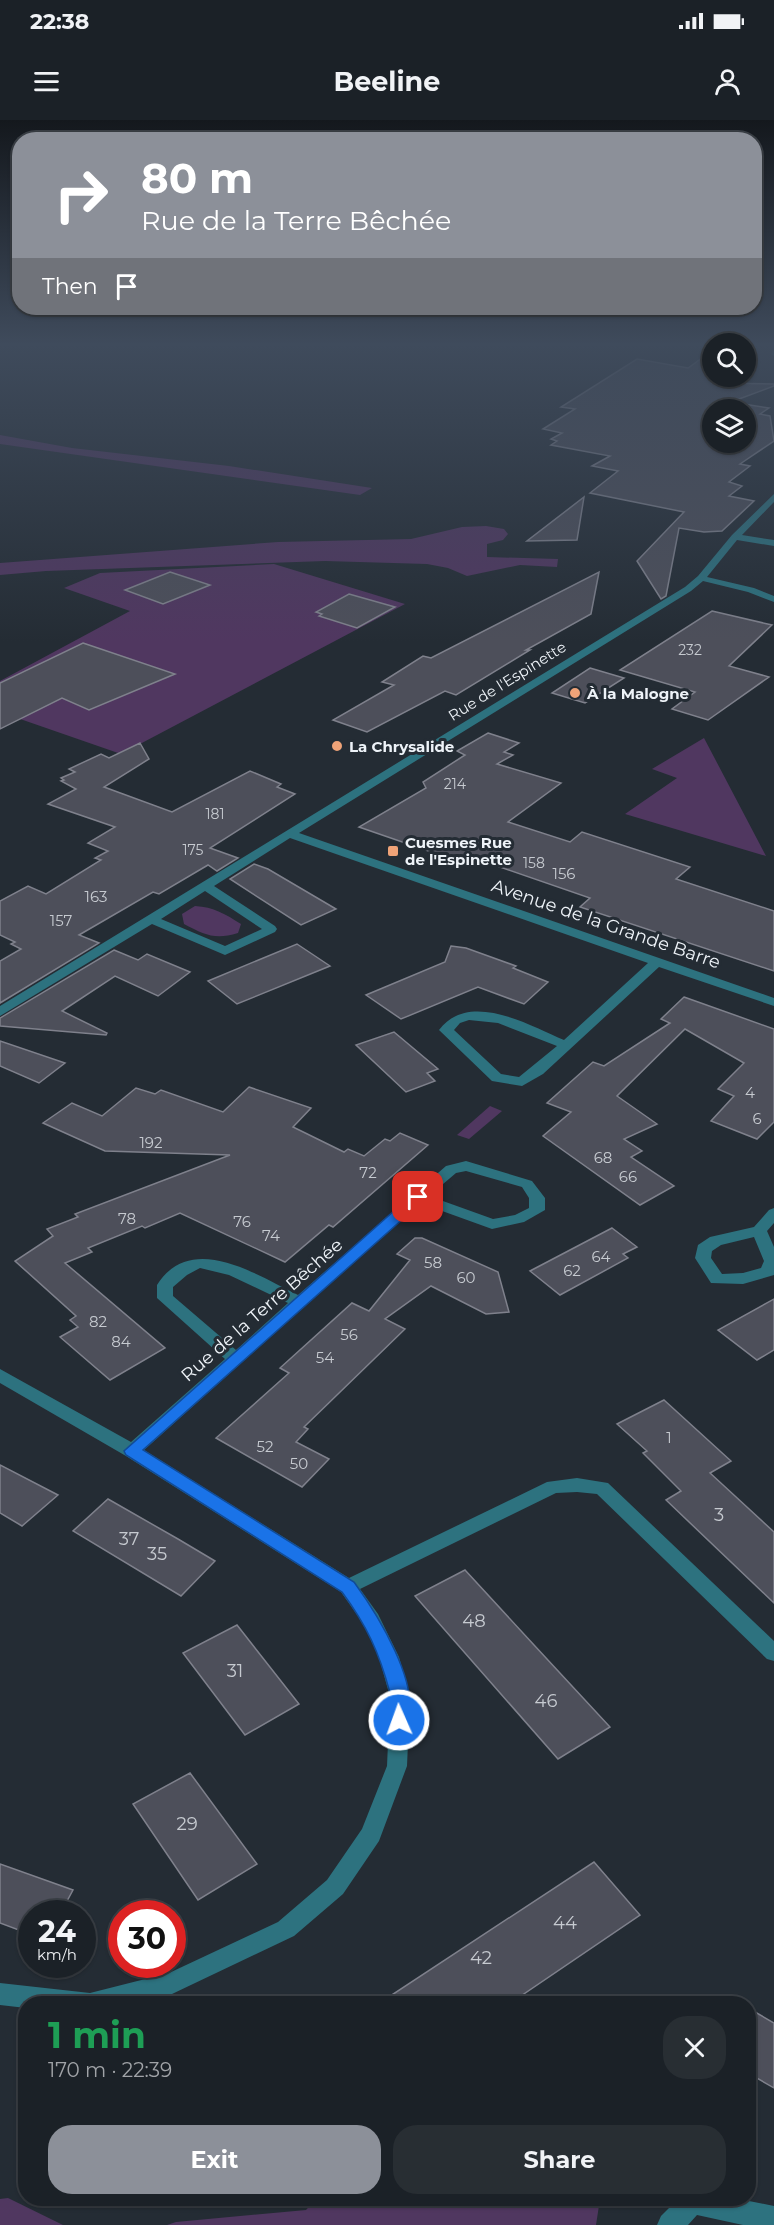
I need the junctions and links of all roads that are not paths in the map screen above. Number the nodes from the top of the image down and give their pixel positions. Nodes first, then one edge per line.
1 (774, 497) edge
2 (735, 537) junction
3 (774, 543) edge
4 (701, 578) junction
5 (774, 598) edge
6 (290, 834) junction
7 (206, 886) junction
8 (151, 919) junction
9 (658, 961) junction
10 (774, 1002) edge
11 (0, 1012) edge
12 (565, 1045) junction
13 (418, 1197) junction
14 (774, 1213) edge
15 (759, 1231) dead end
16 (300, 1302) junction
17 (236, 1359) junction
18 (0, 1375) edge
19 (132, 1451) junction
20 (348, 1587) junction
21 (774, 1653) edge
22 (0, 1995) edge
23 (121, 1996) edge
24 (18, 1997) edge
25 (689, 2206) edge
26 (712, 2206) edge
27 (774, 2219) edge
28 (670, 2225) edge

1 - 2 street, Rue de l'Espinette
2 - 3 street
2 - 4 street, Rue de l'Espinette
4 - 5 street
4 - 6 street, Rue de l'Espinette
6 - 7 street, Rue de l'Espinette
6 - 9 street, Avenue de la Grande Barre
7 - 8 street, Rue de l'Espinette
7 - 8 street
8 - 11 street, Rue de l'Espinette
9 - 10 street, Avenue de la Grande Barre
9 - 12 street
12 - 12 street
13 - 13 street, Rue de la Terre Bêchée
13 - 16 street, Rue de la Terre Bêchée
14 - 15 street
16 - 17 street, Rue de la Terre Bêchée
16 - 17 street
17 - 19 street, Rue de la Terre Bêchée
18 - 19 street
19 - 20 street
20 - 21 street
20 - 23 street
22 - 24 street
25 - 28 street
26 - 27 street

